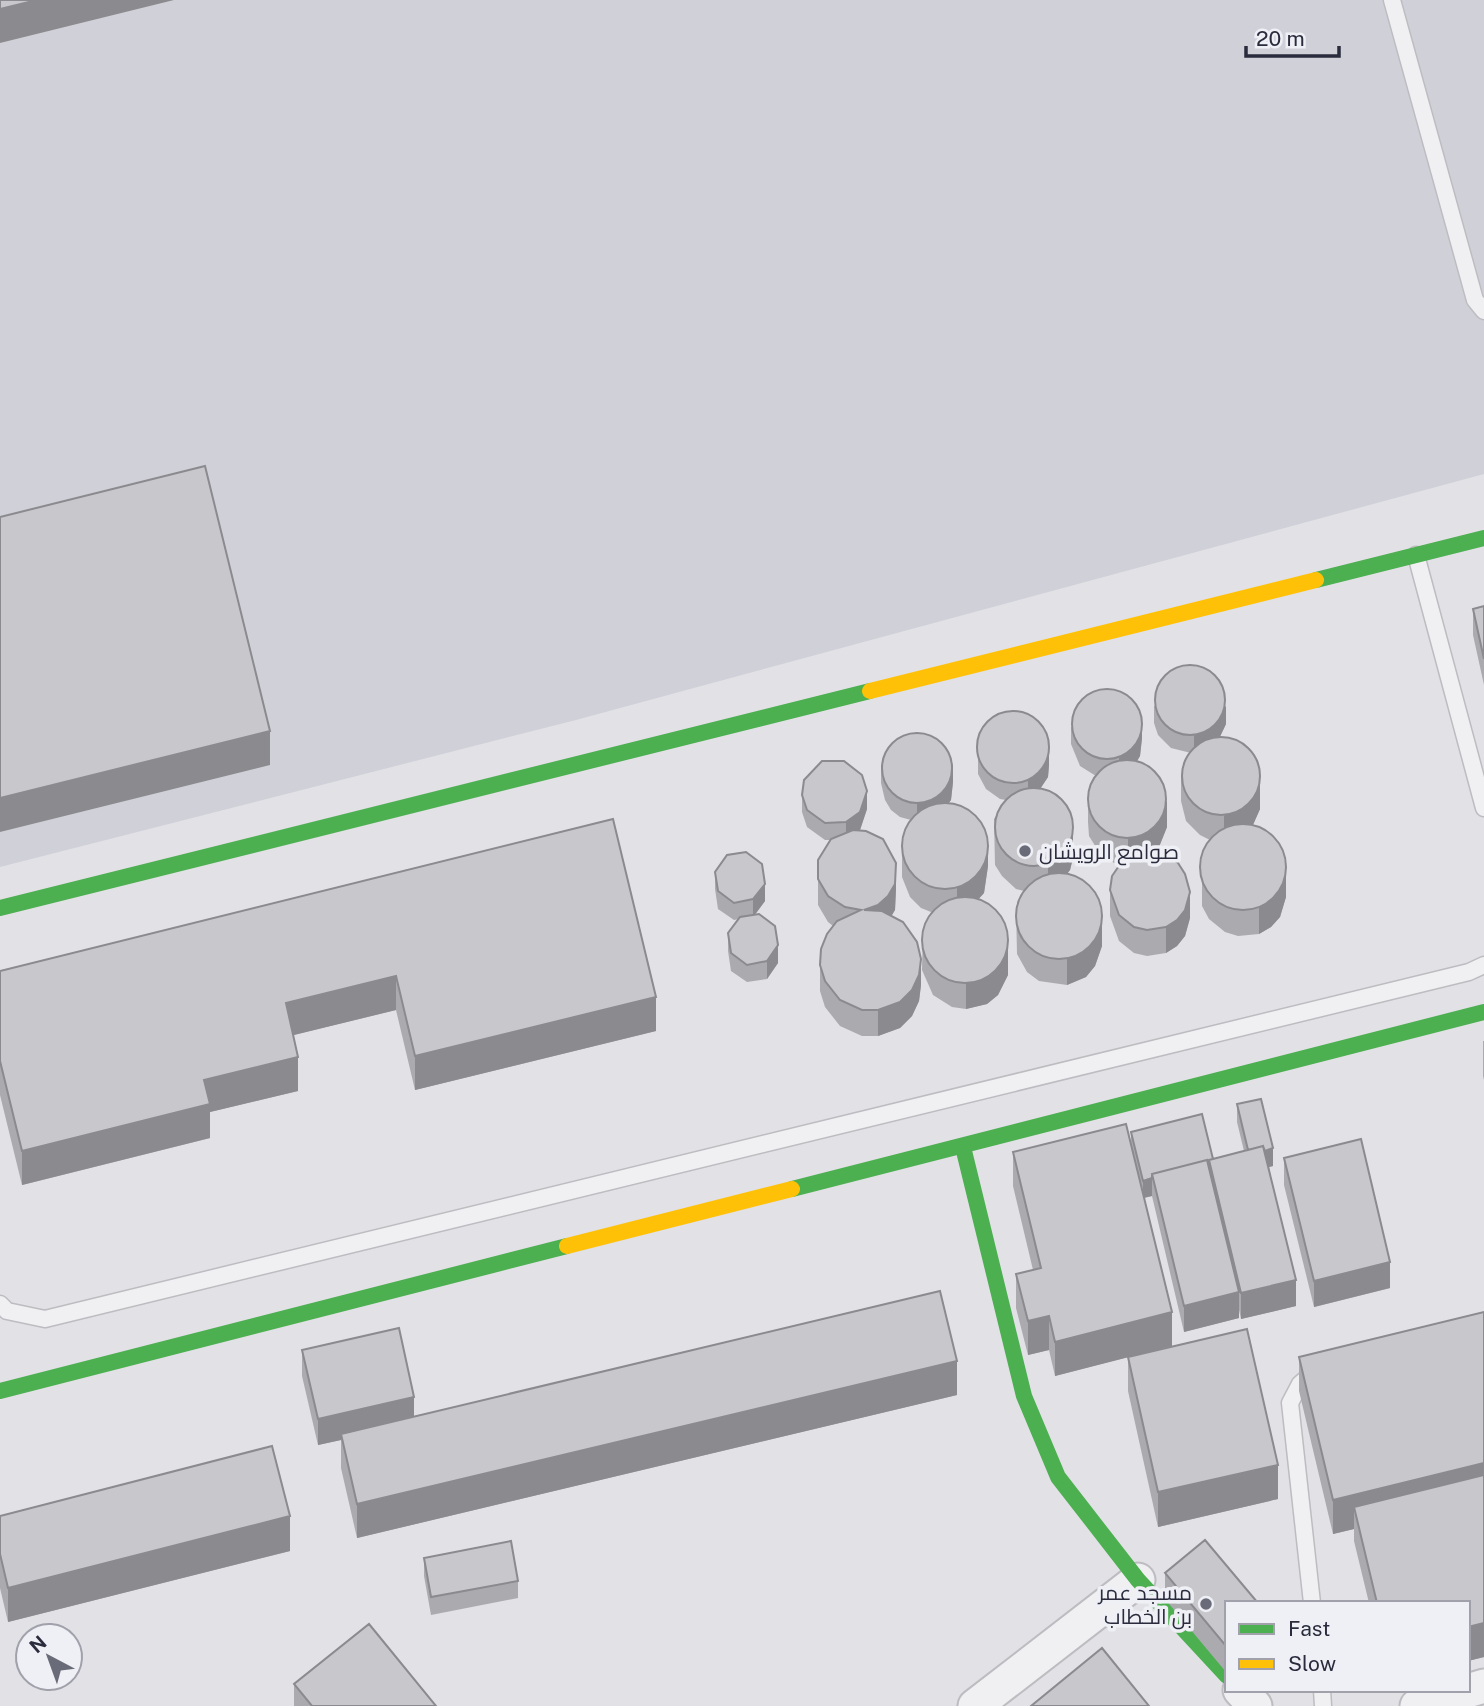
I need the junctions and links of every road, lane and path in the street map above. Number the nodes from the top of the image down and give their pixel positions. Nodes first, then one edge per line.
1 (1392, 0) edge
2 (1484, 311) edge
3 (1484, 538) edge
4 (1416, 555) junction
5 (1484, 808) edge
6 (0, 908) edge
7 (1484, 965) edge
8 (1484, 1012) edge
9 (963, 1147) junction
10 (0, 1304) edge
11 (1335, 1362) edge
12 (0, 1391) edge
13 (1138, 1580) junction
14 (1312, 1601) edge
15 (1225, 1674) edge
16 (1242, 1692) edge
17 (1462, 1692) edge
18 (975, 1706) edge
19 (1255, 1706) edge
20 (1417, 1706) edge

1 - 2 lane
3 - 4 street
4 - 5 lane
4 - 6 street
7 - 10 lane
8 - 9 street
9 - 12 street
9 - 13 street
11 - 14 lane
13 - 15 street
13 - 18 street
16 - 19 street
17 - 20 street

